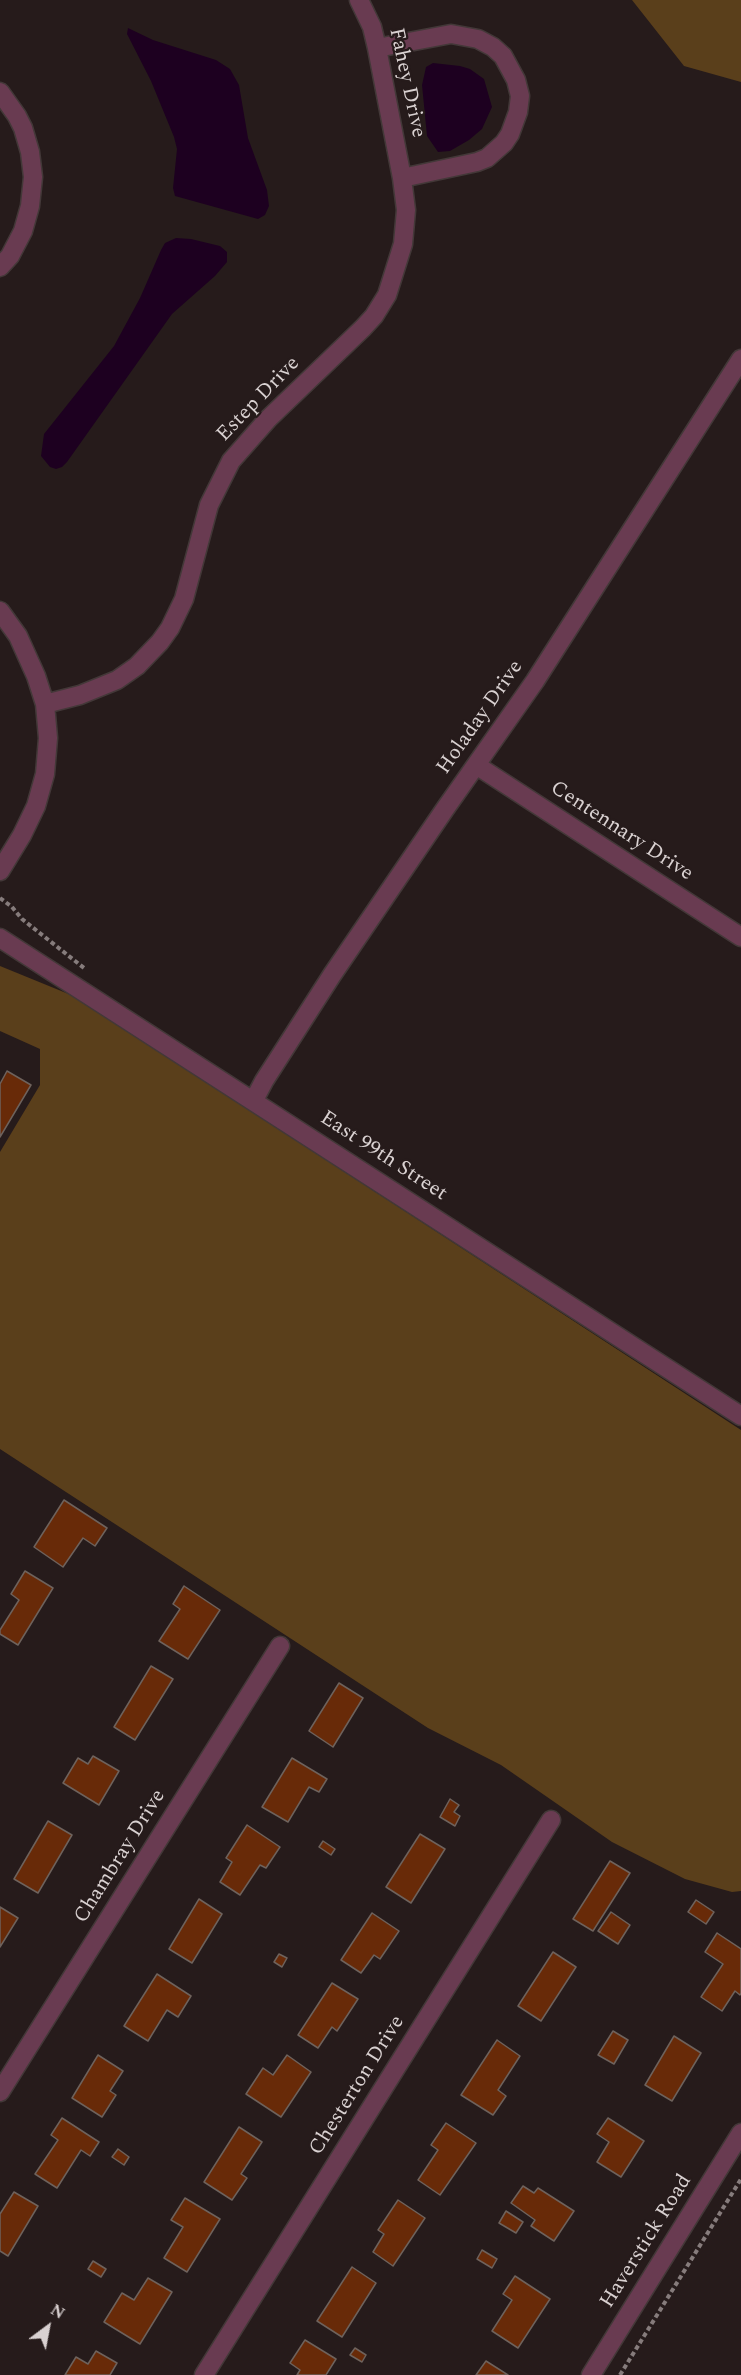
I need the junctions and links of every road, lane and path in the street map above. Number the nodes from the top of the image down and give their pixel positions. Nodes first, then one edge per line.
1 (359, 0) edge
2 (377, 48) junction
3 (0, 92) edge
4 (402, 178) junction
5 (0, 267) edge
6 (741, 359) edge
7 (0, 611) edge
8 (45, 704) junction
9 (476, 765) junction
10 (0, 871) edge
11 (0, 898) edge
12 (741, 937) edge
13 (0, 938) edge
14 (85, 969) dead end
15 (254, 1100) junction
16 (741, 1416) edge
17 (280, 1646) dead end
18 (551, 1820) dead end
19 (0, 2092) edge
20 (741, 2133) edge
21 (741, 2179) edge
22 (204, 2375) edge
23 (591, 2375) edge
24 (620, 2375) edge

1 - 2 street, Fahey Drive
2 - 4 street, Fahey Drive
2 - 4 street
3 - 5 street
4 - 8 street, Estep Drive
6 - 9 street, Holaday Drive
7 - 8 street
8 - 10 street
9 - 12 street, Centennary Drive
9 - 15 street, Holaday Drive
11 - 14 path
13 - 15 street, East 99th Street
15 - 16 street, East 99th Street
17 - 19 street, Chambray Drive
18 - 22 street, Chesterton Drive
20 - 23 street, Haverstick Road
21 - 24 path

